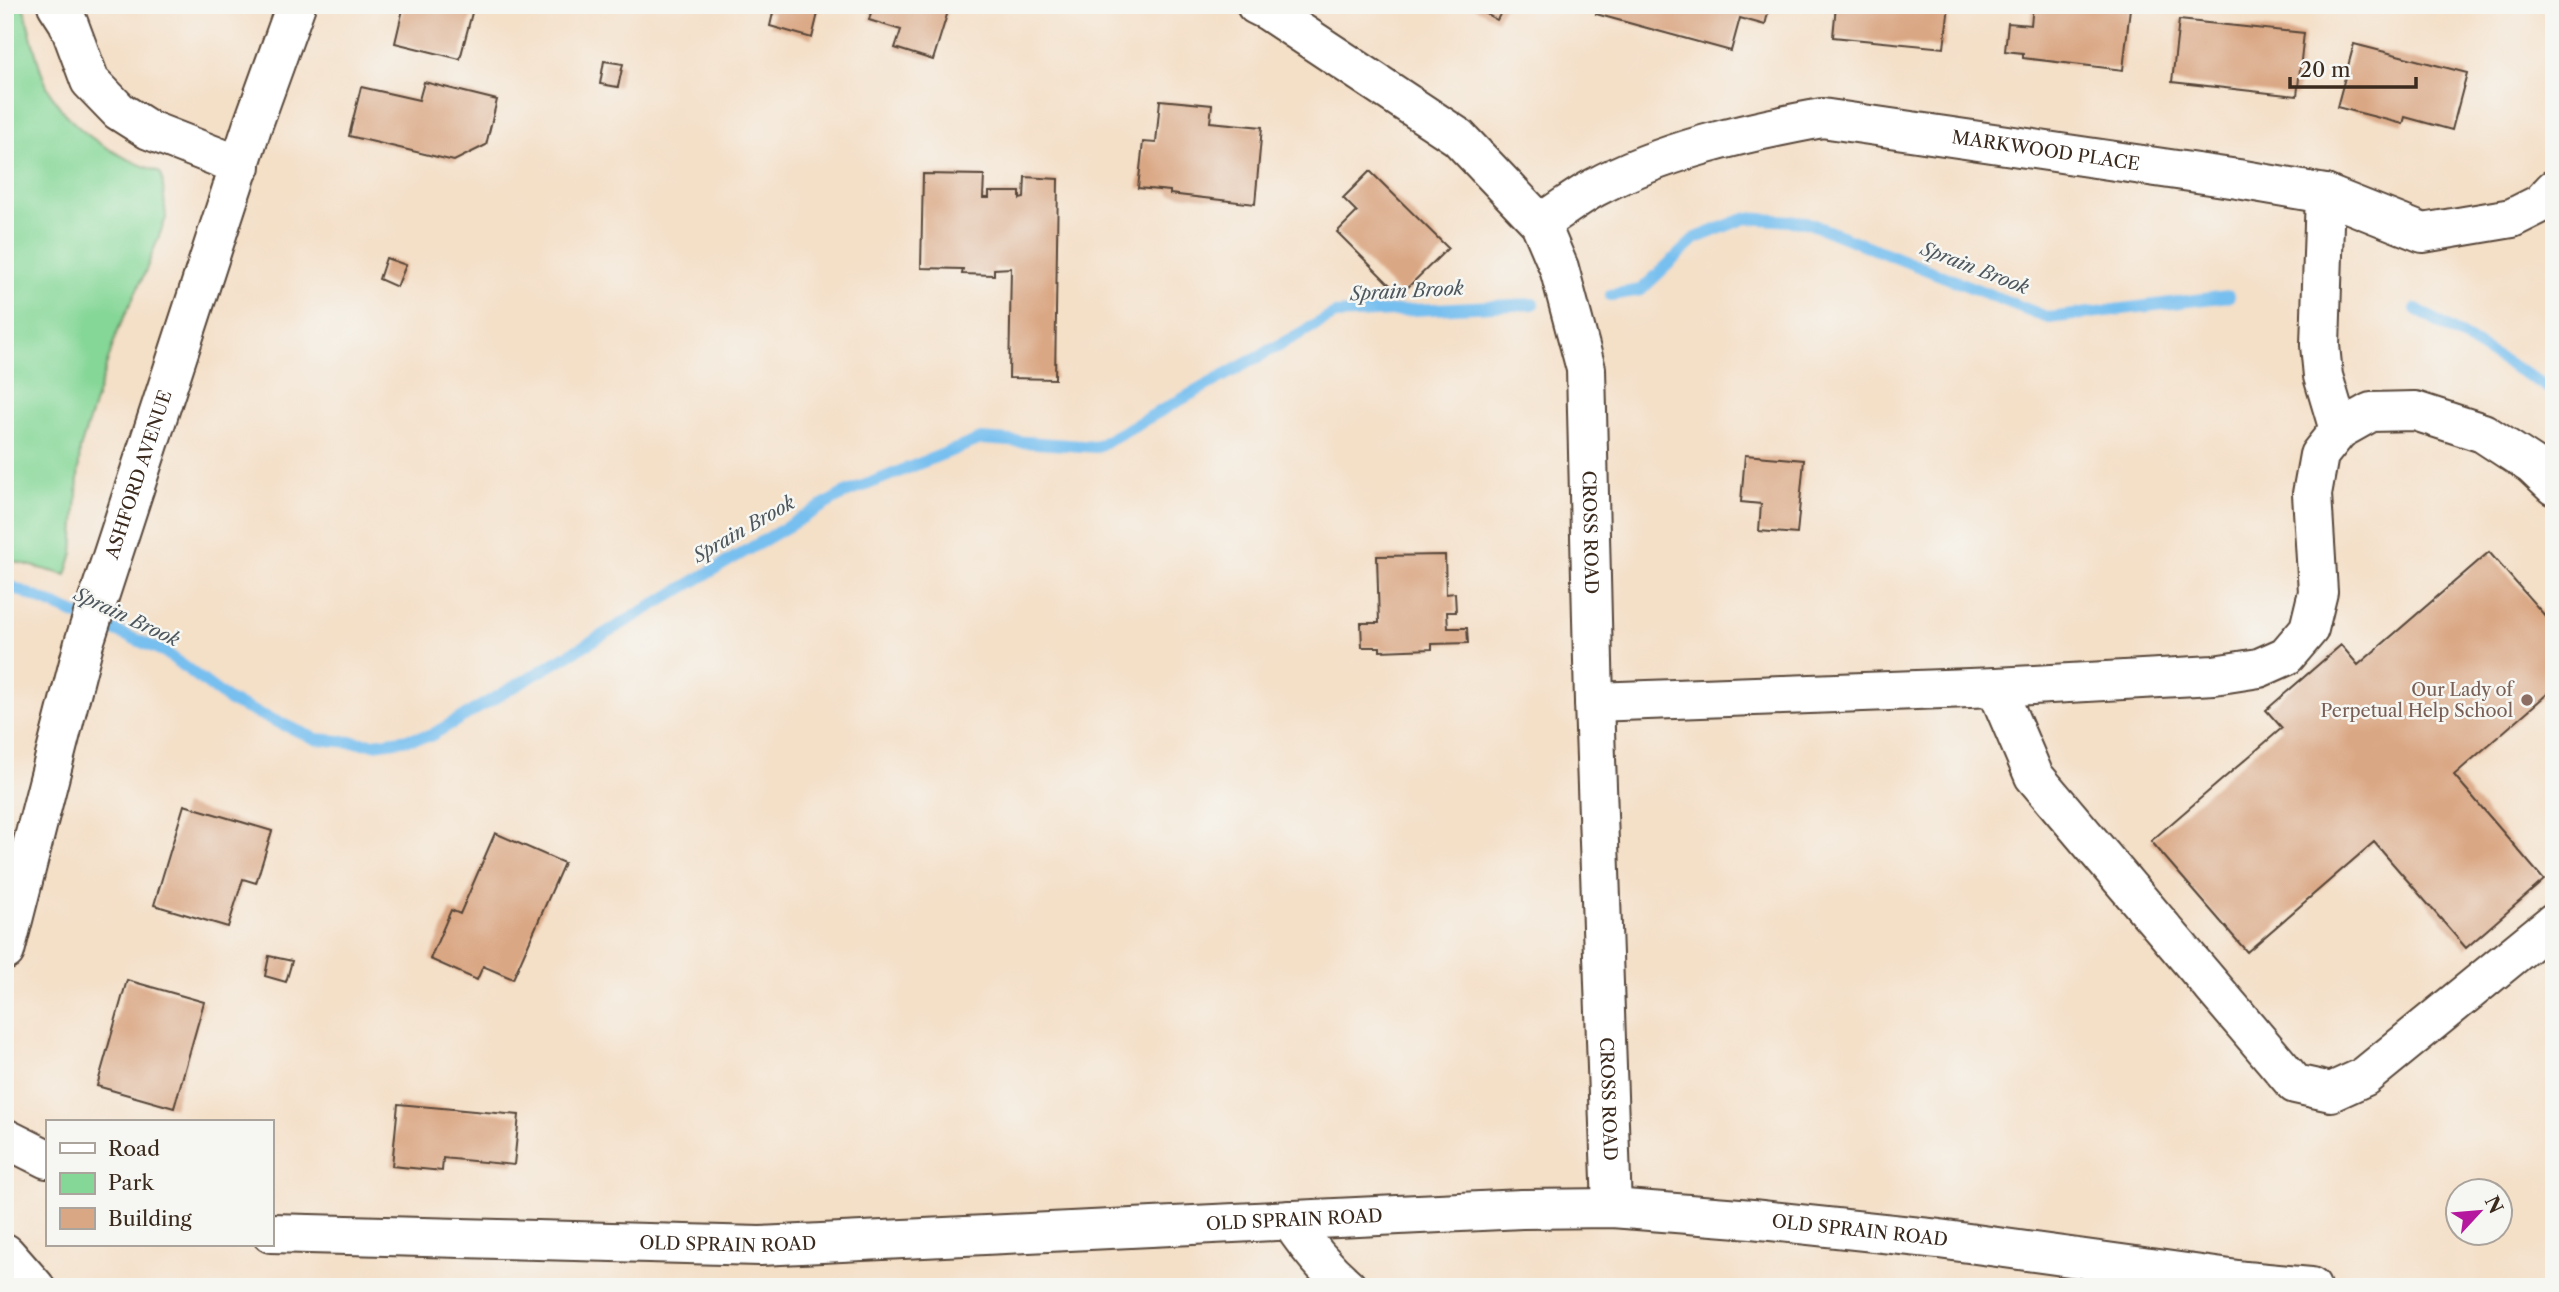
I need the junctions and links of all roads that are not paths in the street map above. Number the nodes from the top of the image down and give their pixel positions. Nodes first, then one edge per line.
1 (296, 5) edge
2 (1256, 5) edge
3 (66, 11) edge
4 (241, 166) junction
5 (2554, 189) edge
6 (2325, 194) junction
7 (1540, 223) junction
8 (2339, 430) junction
9 (2554, 486) edge
10 (1996, 687) junction
11 (1594, 702) junction
12 (2554, 922) edge
13 (5, 951) edge
14 (5, 1138) edge
15 (46, 1158) edge
16 (1612, 1208) junction
17 (1290, 1220) junction
18 (273, 1233) edge
19 (5, 1253) edge
20 (35, 1287) edge
21 (1346, 1287) edge
22 (2311, 1287) edge

1 - 4 street, ASHFORD AVENUE
2 - 7 street, CROSS ROAD
3 - 4 street
4 - 13 street, ASHFORD AVENUE
5 - 6 street, MARKWOOD PLACE
6 - 7 street, MARKWOOD PLACE
6 - 8 street
7 - 11 street, CROSS ROAD
8 - 9 street
8 - 10 street
10 - 11 street
10 - 12 street
11 - 16 street, CROSS ROAD
14 - 15 street
16 - 17 street, OLD SPRAIN ROAD
16 - 22 street, OLD SPRAIN ROAD
17 - 18 street, OLD SPRAIN ROAD
17 - 21 street
19 - 20 street

